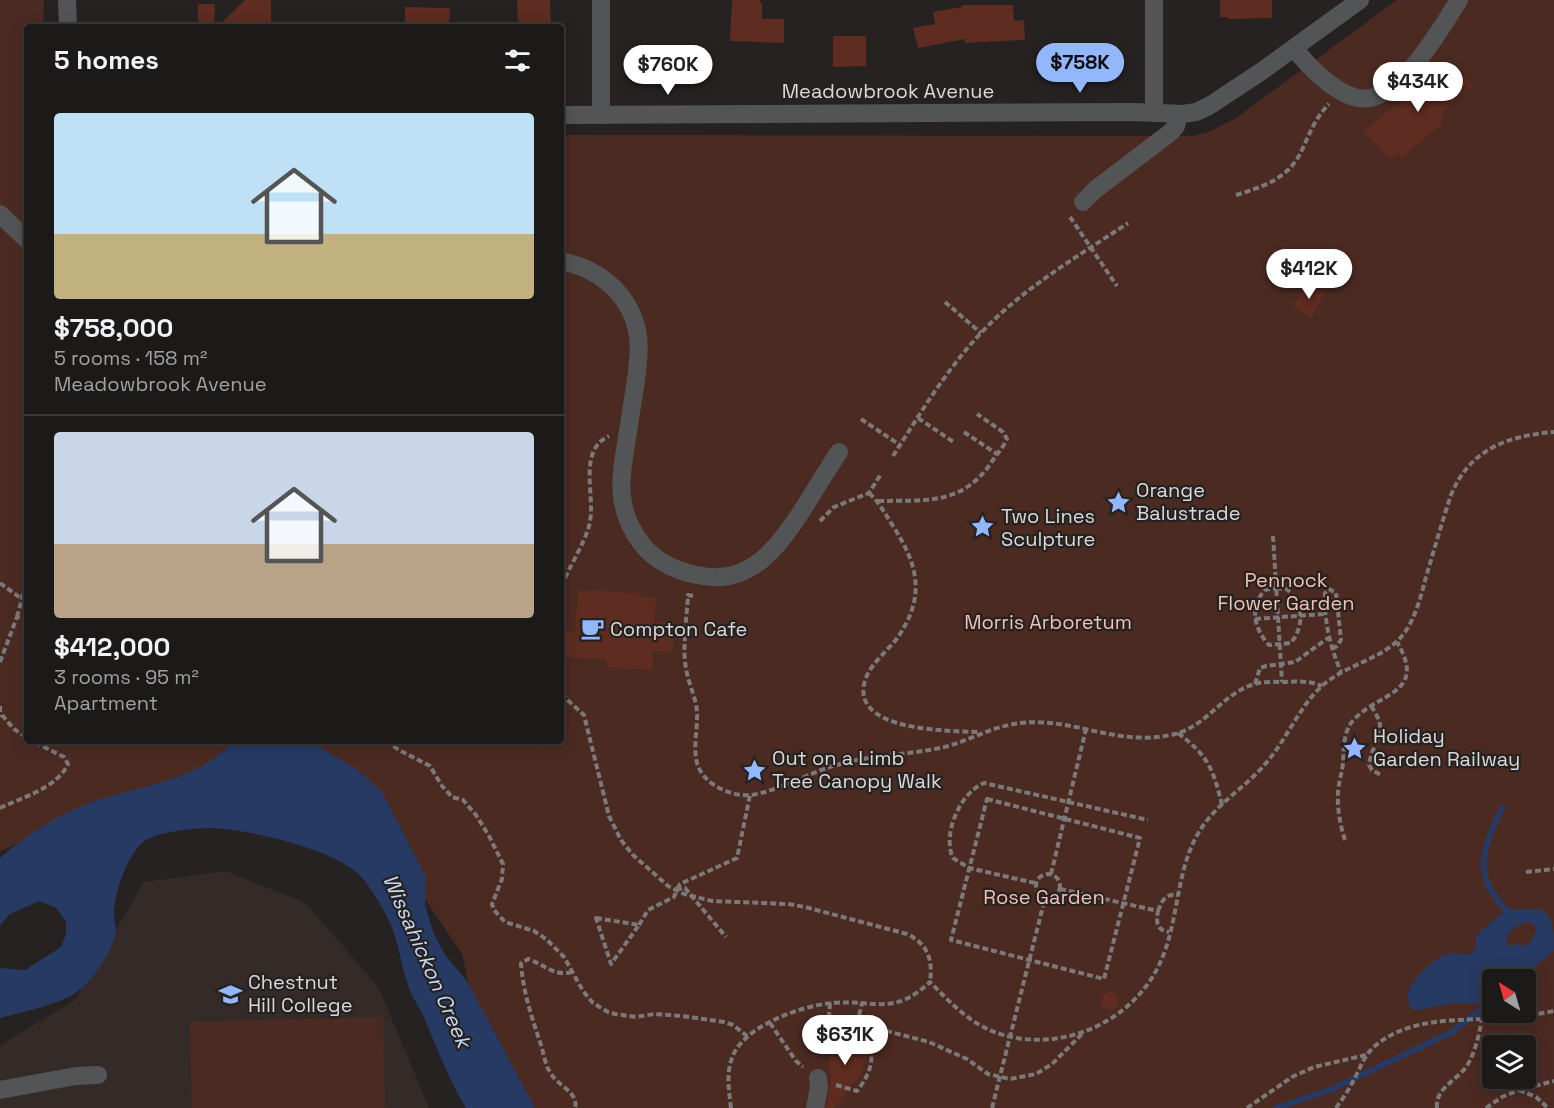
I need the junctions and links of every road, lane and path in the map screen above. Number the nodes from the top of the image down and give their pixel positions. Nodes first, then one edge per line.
1 (68, 0) edge
2 (601, 0) edge
3 (1154, 0) edge
4 (1360, 0) edge
5 (1459, 0) edge
6 (68, 24) edge
7 (1294, 48) junction
8 (1344, 93) junction
9 (1154, 113) junction
10 (1179, 114) junction
11 (564, 115) edge
12 (601, 115) junction
13 (1236, 195) dead end
14 (1083, 202) dead end
15 (1065, 209) dead end
16 (0, 214) edge
17 (1128, 224) dead end
18 (24, 237) edge
19 (1091, 248) junction
20 (564, 262) edge
21 (1117, 286) dead end
22 (945, 302) dead end
23 (981, 333) junction
24 (977, 414) dead end
25 (918, 418) junction
26 (861, 419) dead end
27 (964, 432) dead end
28 (1554, 432) edge
29 (627, 435) junction
30 (955, 443) dead end
31 (900, 445) junction
32 (839, 452) dead end
33 (997, 454) junction
34 (892, 456) dead end
35 (881, 474) dead end
36 (878, 501) junction
37 (1273, 536) dead end
38 (564, 580) edge
39 (0, 583) edge
40 (1276, 588) junction
41 (24, 591) edge
42 (22, 599) junction
43 (1324, 614) junction
44 (24, 616) edge
45 (1301, 616) junction
46 (17, 617) junction
47 (1278, 617) junction
48 (1255, 619) junction
49 (687, 622) dead end
50 (1328, 638) junction
51 (1397, 642) junction
52 (1280, 645) junction
53 (1332, 649) junction
54 (0, 662) edge
55 (1281, 664) junction
56 (1341, 672) junction
57 (1282, 682) junction
58 (1255, 684) junction
59 (1322, 686) junction
60 (564, 697) edge
61 (0, 706) edge
62 (1371, 706) junction
63 (1, 716) edge
64 (1086, 729) junction
65 (982, 732) junction
66 (1178, 733) junction
67 (24, 736) edge
68 (38, 744) edge
69 (390, 744) edge
70 (1381, 775) dead end
71 (750, 795) junction
72 (1067, 801) junction
73 (1222, 805) junction
74 (0, 808) edge
75 (1063, 818) junction
76 (1148, 820) dead end
77 (1345, 840) dead end
78 (969, 868) junction
79 (1554, 869) edge
80 (1526, 872) dead end
81 (1051, 874) junction
82 (1035, 883) junction
83 (678, 889) junction
84 (1060, 889) junction
85 (1178, 895) junction
86 (1045, 898) junction
87 (1123, 904) junction
88 (1158, 911) junction
89 (639, 925) junction
90 (1169, 932) junction
91 (726, 937) dead end
92 (1028, 960) junction
93 (572, 972) junction
94 (930, 982) junction
95 (830, 1003) junction
96 (862, 1003) junction
97 (1554, 1011) edge
98 (1480, 1019) junction
99 (857, 1024) junction
100 (1084, 1033) junction
101 (747, 1036) dead end
102 (1010, 1037) junction
103 (1367, 1055) junction
104 (98, 1075) dead end
105 (1000, 1077) junction
106 (818, 1078) dead end
107 (1554, 1081) edge
108 (0, 1090) edge
109 (1519, 1090) junction
110 (575, 1108) edge
111 (731, 1108) edge
112 (815, 1108) edge
113 (992, 1108) edge
114 (1247, 1108) edge
115 (1336, 1108) edge
116 (1437, 1108) edge
117 (1486, 1108) edge
118 (1548, 1108) edge

1 - 6 street
2 - 12 street
3 - 9 street
4 - 7 street, Meadowbrook Avenue
5 - 8 street
7 - 8 street
7 - 10 street, Meadowbrook Avenue
8 - 13 path
9 - 10 street, Meadowbrook Avenue
9 - 12 street, Meadowbrook Avenue
10 - 14 street
11 - 12 street, Meadowbrook Avenue
15 - 19 path
16 - 18 street
17 - 19 path
19 - 21 path
19 - 23 path
20 - 29 street
22 - 23 path
23 - 25 path
24 - 33 path
25 - 30 path
25 - 31 path
26 - 31 path
27 - 33 path
28 - 51 path
29 - 32 street
29 - 38 path
31 - 34 path
33 - 36 path
35 - 36 path
36 - 65 path
37 - 40 path
39 - 42 path
40 - 45 path
40 - 47 path
40 - 48 path
41 - 42 path
42 - 46 path
43 - 45 path
43 - 50 path
43 - 53 path
44 - 46 path
45 - 47 path
45 - 52 path
46 - 54 path
47 - 48 path
47 - 52 path
48 - 52 path
49 - 71 path
50 - 53 path
50 - 55 path
51 - 56 path
51 - 62 path
52 - 55 path
53 - 56 path
55 - 57 path
55 - 58 path
56 - 59 path
57 - 58 path
57 - 59 path
58 - 66 path
59 - 73 path
60 - 94 path
61 - 63 path
62 - 70 path
62 - 77 path
63 - 67 path
64 - 65 path
64 - 66 path
64 - 72 path
65 - 71 path
66 - 73 path
68 - 74 path
69 - 93 path
71 - 83 path
72 - 75 path
72 - 76 path
72 - 78 path
73 - 85 path
75 - 78 path
75 - 81 path
75 - 87 path
78 - 82 path
78 - 92 path
79 - 80 path
81 - 82 path
81 - 84 path
82 - 86 path
83 - 89 path, bridge
83 - 91 path, bridge
84 - 86 path
84 - 87 path
85 - 88 path
85 - 90 path
86 - 92 path
87 - 88 path
87 - 92 path
88 - 90 path
89 - 89 path
90 - 100 path
92 - 102 path
93 - 101 path
93 - 110 path
94 - 96 path
94 - 102 path
95 - 96 path
95 - 99 path
95 - 111 path
96 - 99 path
97 - 98 path
98 - 103 path
98 - 116 path
99 - 105 path
100 - 102 path
100 - 105 path
102 - 105 path
103 - 114 path
103 - 115 path
104 - 108 street
105 - 113 path
106 - 112 street
107 - 109 path
109 - 117 path
109 - 118 path

